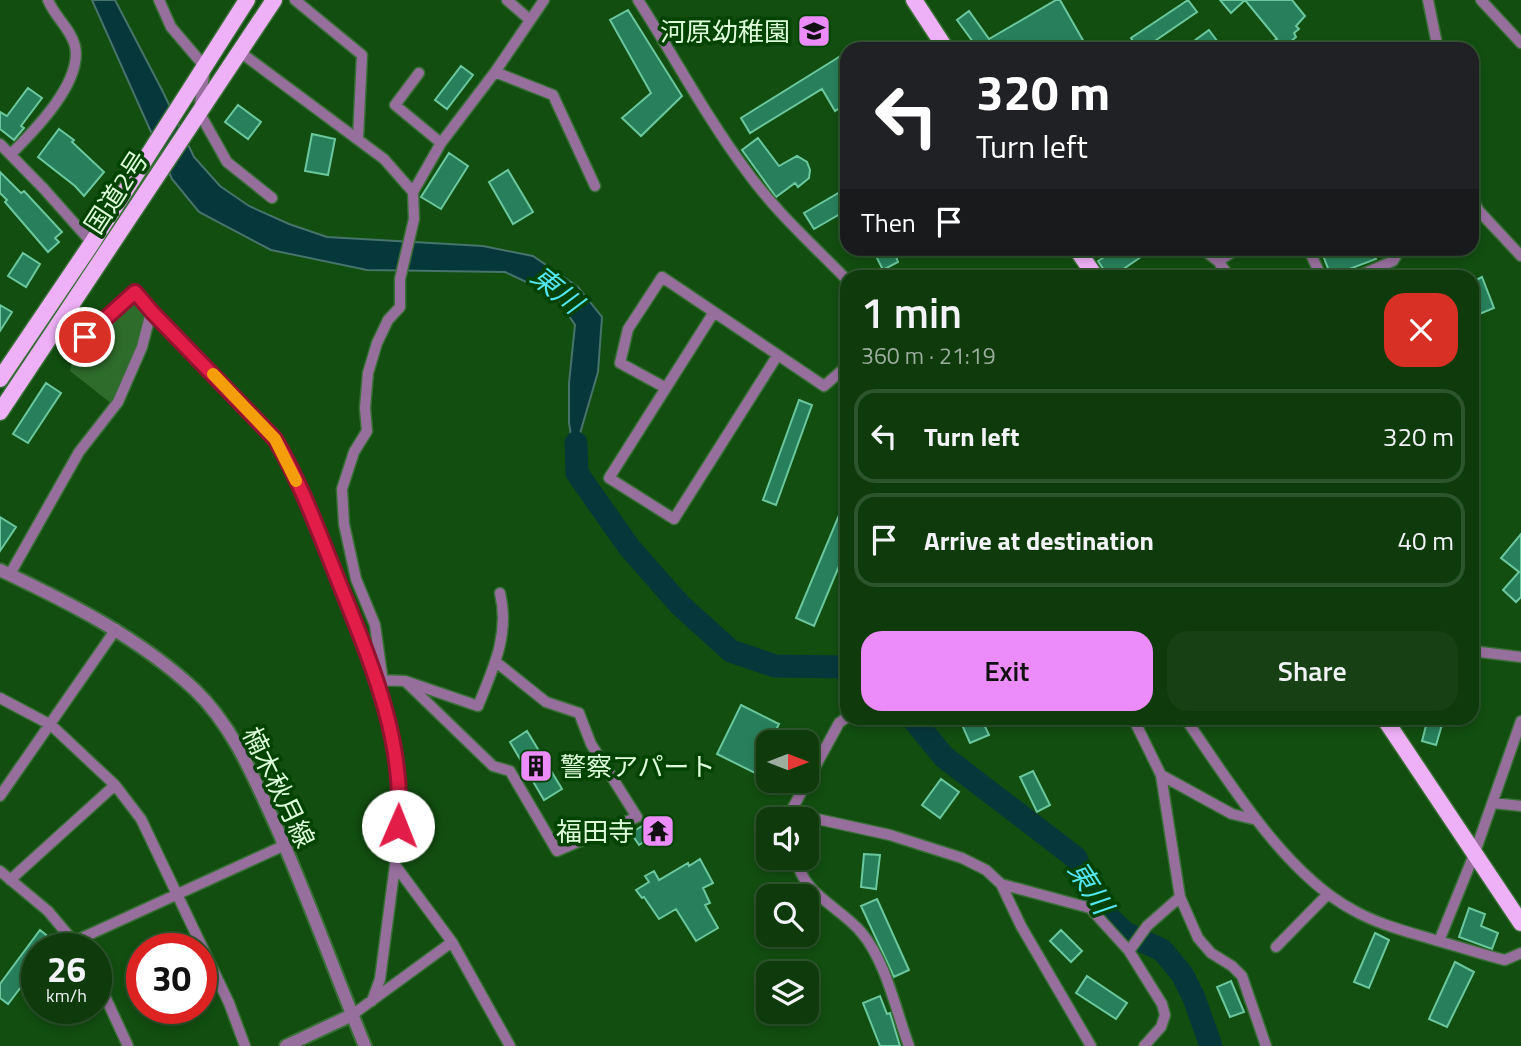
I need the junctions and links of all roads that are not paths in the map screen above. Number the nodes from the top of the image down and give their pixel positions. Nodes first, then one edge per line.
1 (48, 0) edge
2 (159, 0) edge
3 (247, 0) edge
4 (274, 0) edge
5 (295, 0) edge
6 (507, 0) edge
7 (544, 0) edge
8 (638, 0) edge
9 (914, 0) edge
10 (1428, 0) edge
11 (1481, 0) edge
12 (530, 20) junction
13 (941, 42) edge
14 (1437, 42) edge
15 (1521, 43) edge
16 (240, 51) junction
17 (205, 67) junction
18 (495, 72) junction
19 (419, 74) dead end
20 (199, 112) junction
21 (358, 139) junction
22 (441, 143) junction
23 (0, 144) edge
24 (11, 154) junction
25 (595, 186) dead end
26 (412, 192) junction
27 (272, 198) dead end
28 (1479, 211) edge
29 (92, 243) junction
30 (1211, 256) edge
31 (1226, 256) edge
32 (1396, 256) edge
33 (1521, 256) edge
34 (1218, 261) junction
35 (1225, 270) edge
36 (1372, 270) edge
37 (840, 273) edge
38 (152, 312) junction
39 (714, 312) junction
40 (48, 340) junction
41 (777, 356) junction
42 (840, 372) edge
43 (0, 379) edge
44 (666, 388) junction
45 (0, 412) edge
46 (5, 572) edge
47 (500, 593) dead end
48 (116, 629) junction
49 (1479, 652) edge
50 (1521, 657) edge
51 (496, 662) junction
52 (379, 680) junction
53 (405, 681) junction
54 (0, 698) edge
55 (1521, 721) edge
56 (840, 722) edge
57 (51, 725) junction
58 (1140, 725) edge
59 (1190, 725) edge
60 (1389, 725) edge
61 (1161, 775) junction
62 (115, 785) junction
63 (0, 796) edge
64 (1493, 803) junction
65 (1521, 806) edge
66 (795, 807) edge
67 (1258, 820) junction
68 (819, 822) edge
69 (285, 845) junction
70 (1475, 852) junction
71 (395, 865) junction
72 (798, 870) edge
73 (0, 871) edge
74 (10, 880) junction
75 (1001, 884) junction
76 (176, 894) junction
77 (1328, 894) junction
78 (1180, 897) junction
79 (1521, 923) edge
80 (67, 933) edge
81 (100, 933) edge
82 (1439, 941) junction
83 (452, 942) junction
84 (1276, 947) dead end
85 (1132, 948) junction
86 (1521, 953) edge
87 (372, 1001) junction
88 (112, 1012) edge
89 (352, 1015) junction
90 (128, 1046) edge
91 (245, 1046) edge
92 (286, 1046) edge
93 (365, 1046) edge
94 (510, 1046) edge
95 (909, 1046) edge
96 (1091, 1046) edge
97 (1144, 1046) edge
98 (1266, 1046) edge

1 - 24 street
2 - 17 street
3 - 17 highway
4 - 16 highway, 国道2号
5 - 21 street
6 - 12 street
7 - 12 street
8 - 37 street
9 - 13 highway
10 - 14 street
11 - 15 street
12 - 18 street
16 - 20 highway, 国道2号
16 - 21 street
17 - 20 street
17 - 29 highway, 国道2号
18 - 22 street
18 - 25 street
19 - 22 street
20 - 27 street
20 - 40 highway, 国道2号
21 - 26 street
22 - 26 street
23 - 24 street
24 - 29 street
26 - 52 street
28 - 33 street
29 - 43 highway, 国道2号
30 - 34 street
31 - 34 street
32 - 36 street
34 - 35 street
38 - 40 street
38 - 46 street
38 - 52 street
39 - 41 street
39 - 44 street
39 - 44 street
40 - 45 highway, 国道2号
41 - 42 street
41 - 44 street
46 - 48 street, 楠木秋月線
47 - 51 street
48 - 57 street
48 - 69 street, 楠木秋月線
49 - 50 street
51 - 53 street
51 - 53 street
52 - 53 street
52 - 71 street
54 - 57 street
55 - 64 street
56 - 66 street
57 - 62 street
57 - 63 street
58 - 61 street
59 - 67 street
60 - 70 highway
61 - 67 street
61 - 78 street
62 - 74 street
62 - 76 street
64 - 65 street
64 - 70 street
67 - 77 street
68 - 75 street
69 - 76 street
69 - 89 street, 楠木秋月線
70 - 79 highway
70 - 82 street
71 - 83 street
71 - 87 street
72 - 95 street
73 - 74 street
74 - 80 street
75 - 85 street
75 - 96 street
76 - 81 street
76 - 91 street
77 - 82 street
77 - 84 street
78 - 85 street
78 - 98 street
82 - 86 street
83 - 87 street
83 - 94 street
85 - 97 street
87 - 89 street
88 - 90 street
89 - 92 street
89 - 93 street, 楠木秋月線

